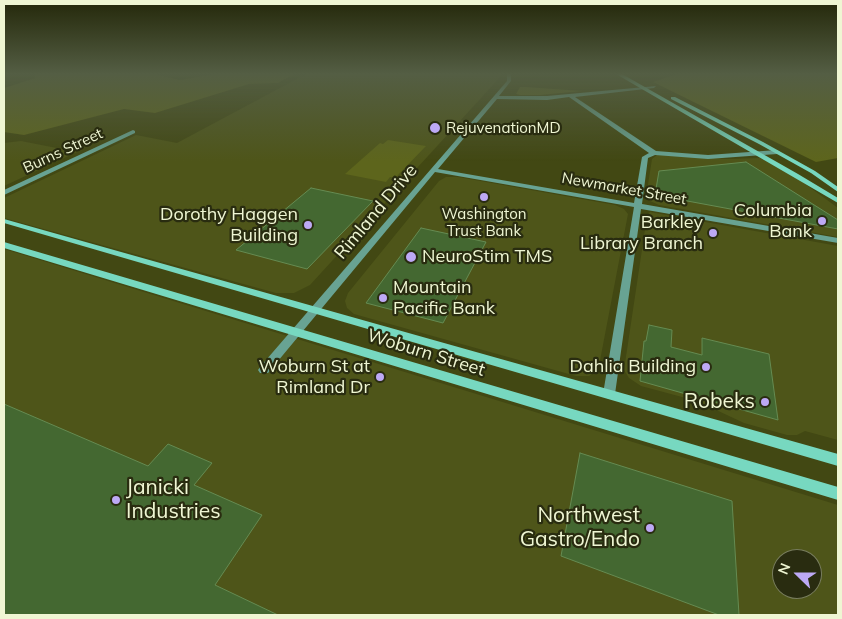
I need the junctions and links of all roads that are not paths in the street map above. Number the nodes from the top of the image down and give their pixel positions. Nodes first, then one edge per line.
1 (491, 103) edge
2 (580, 103) edge
3 (669, 103) edge
4 (684, 103) edge
5 (133, 132) dead end
6 (777, 152) junction
7 (654, 153) junction
8 (760, 154) junction
9 (434, 170) junction
10 (838, 190) edge
11 (4, 193) edge
12 (838, 201) edge
13 (638, 205) junction
14 (4, 222) edge
15 (838, 241) edge
16 (4, 245) edge
17 (315, 310) junction
18 (296, 332) junction
19 (264, 370) dead end
20 (609, 394) junction
21 (838, 460) edge
22 (838, 494) edge

1 - 9 street, Rimland Drive
2 - 7 street
3 - 8 main road
4 - 6 main road
5 - 11 street, Burns Street
6 - 8 street
6 - 10 main road
7 - 8 street
7 - 13 street
8 - 12 main road
9 - 13 street, Newmarket Street
9 - 17 street, Rimland Drive
13 - 15 street, Newmarket Street
13 - 20 street
14 - 17 main road, Woburn Street
16 - 18 main road, Woburn Street
17 - 18 street, Rimland Drive
17 - 20 main road, Woburn Street
18 - 19 street, Rimland Drive
18 - 22 main road, Woburn Street
20 - 21 main road, Woburn Street

